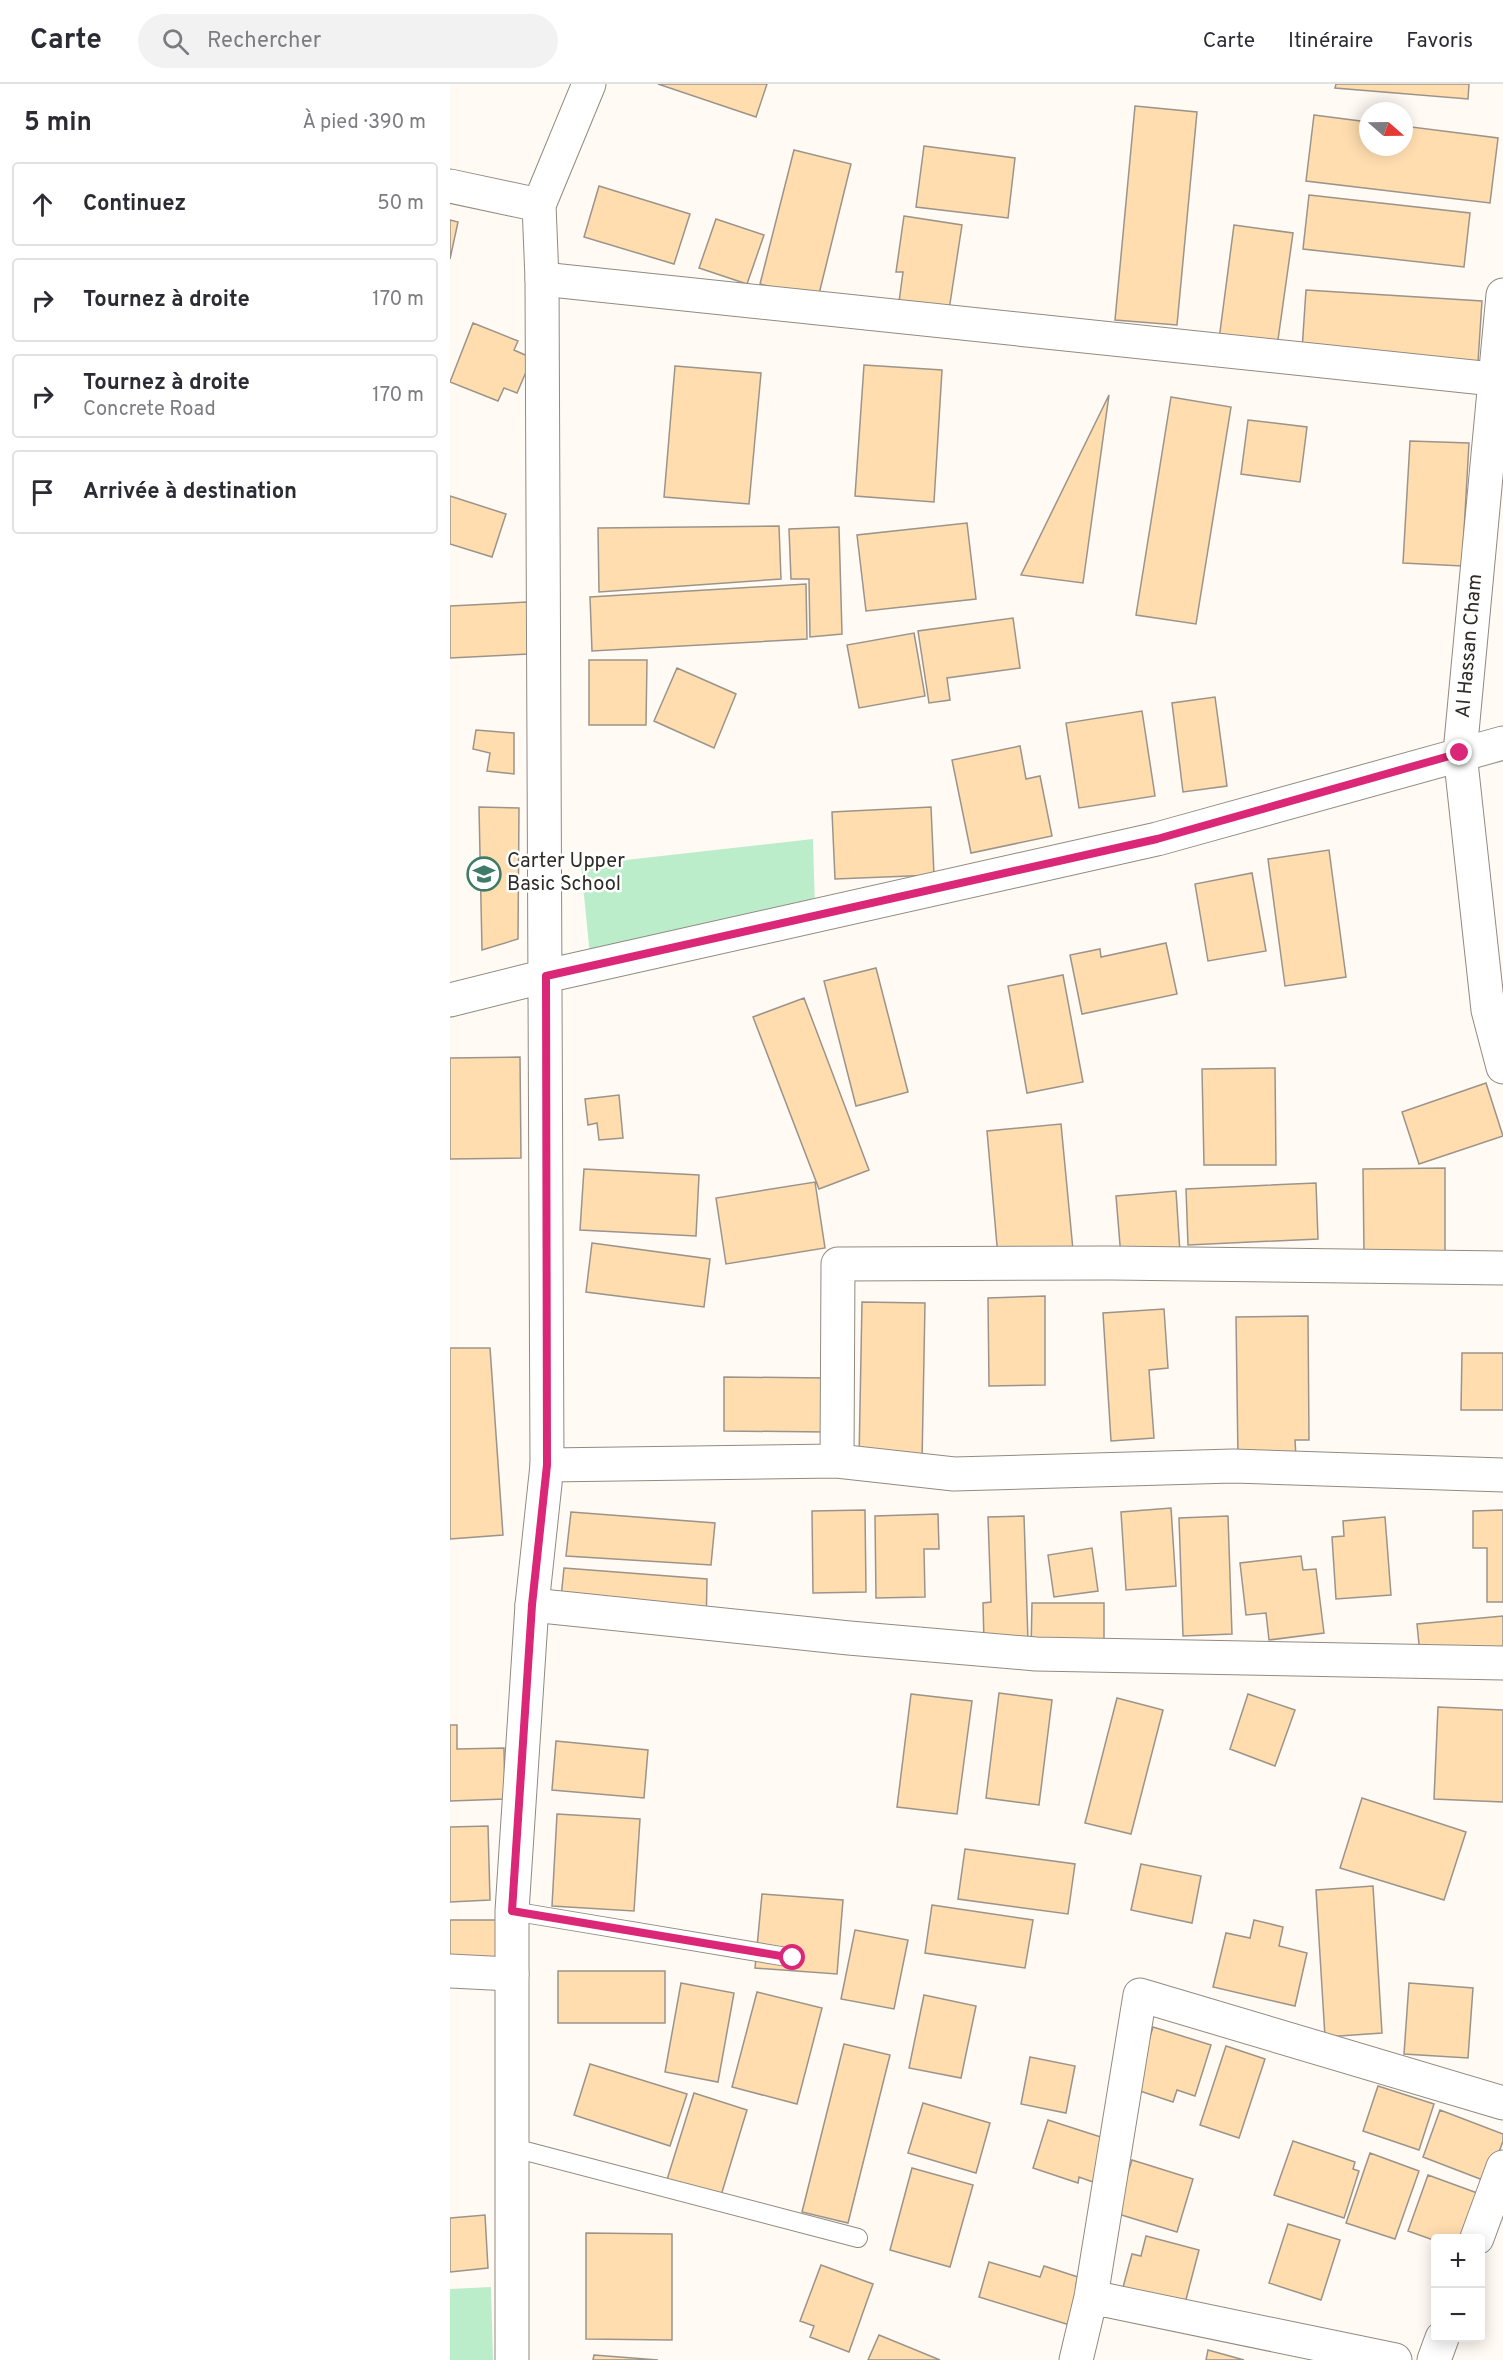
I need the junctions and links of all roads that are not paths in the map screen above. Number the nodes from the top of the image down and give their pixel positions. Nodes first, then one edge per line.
1 (589, 84) edge
2 (450, 186) edge
3 (539, 205) junction
4 (542, 279) junction
5 (1503, 295) edge
6 (1499, 380) edge
7 (1503, 743) edge
8 (1460, 753) junction
9 (546, 976) junction
10 (450, 1000) edge
11 (1503, 1068) edge
12 (1503, 1268) edge
13 (837, 1461) junction
14 (547, 1465) junction
15 (1503, 1475) edge
16 (532, 1605) junction
17 (1503, 1663) edge
18 (512, 1911) junction
19 (793, 1958) dead end
20 (450, 1971) edge
21 (512, 1974) junction
22 (1503, 2103) edge
23 (510, 2147) junction
24 (1503, 2167) edge
25 (1479, 2234) edge
26 (858, 2238) dead end
27 (1091, 2297) junction
28 (1440, 2342) edge
29 (512, 2360) edge
30 (1076, 2360) edge
31 (1395, 2360) edge
32 (1434, 2360) edge

1 - 3 street
2 - 3 street
3 - 4 street
4 - 6 street
4 - 9 street
5 - 6 street, Al Hassan Cham
6 - 8 street, Al Hassan Cham
7 - 8 street
8 - 9 street
8 - 11 street, Al Hassan Cham
9 - 10 street
9 - 14 street
12 - 13 street
13 - 14 street
13 - 15 street
14 - 16 street
16 - 17 street
16 - 18 street
18 - 19 lane
18 - 21 street
20 - 21 street
21 - 23 street
22 - 27 street
23 - 26 lane
23 - 29 street
24 - 25 street
27 - 30 street
27 - 31 street
28 - 32 street

